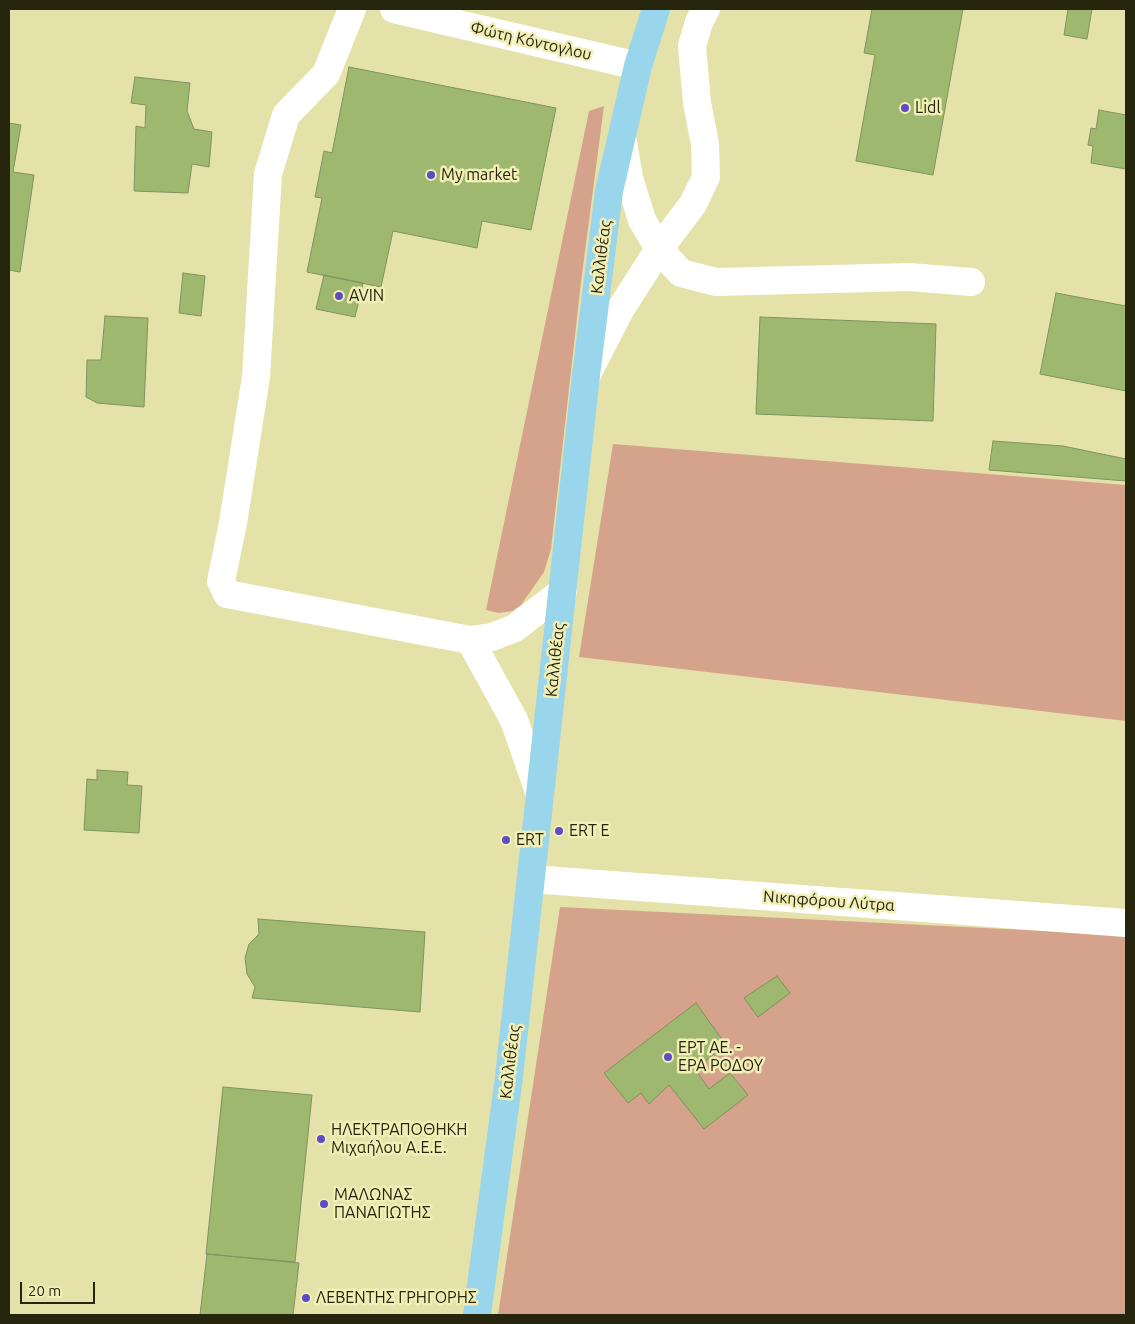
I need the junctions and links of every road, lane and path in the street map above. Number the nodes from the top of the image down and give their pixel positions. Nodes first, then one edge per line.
1 (352, 9) edge
2 (394, 9) edge
3 (656, 9) edge
4 (706, 9) edge
5 (638, 66) junction
6 (622, 136) junction
7 (659, 250) junction
8 (971, 282) dead end
9 (586, 375) junction
10 (563, 591) junction
11 (470, 640) junction
12 (540, 795) junction
13 (531, 879) junction
14 (1126, 923) edge
15 (477, 1315) edge

1 - 11 street
2 - 5 street, Φώτη Κόντογλου
3 - 5 main road, Καλλιθέας
4 - 7 street
5 - 6 main road, Καλλιθέας
6 - 7 street
6 - 9 main road, Καλλιθέας
7 - 8 street
7 - 9 street
9 - 10 main road, Καλλιθέας
10 - 11 street
10 - 12 main road, Καλλιθέας
11 - 12 street
12 - 13 main road, Καλλιθέας
13 - 14 street, Νικηφόρου Λύτρα
13 - 15 main road, Καλλιθέας

